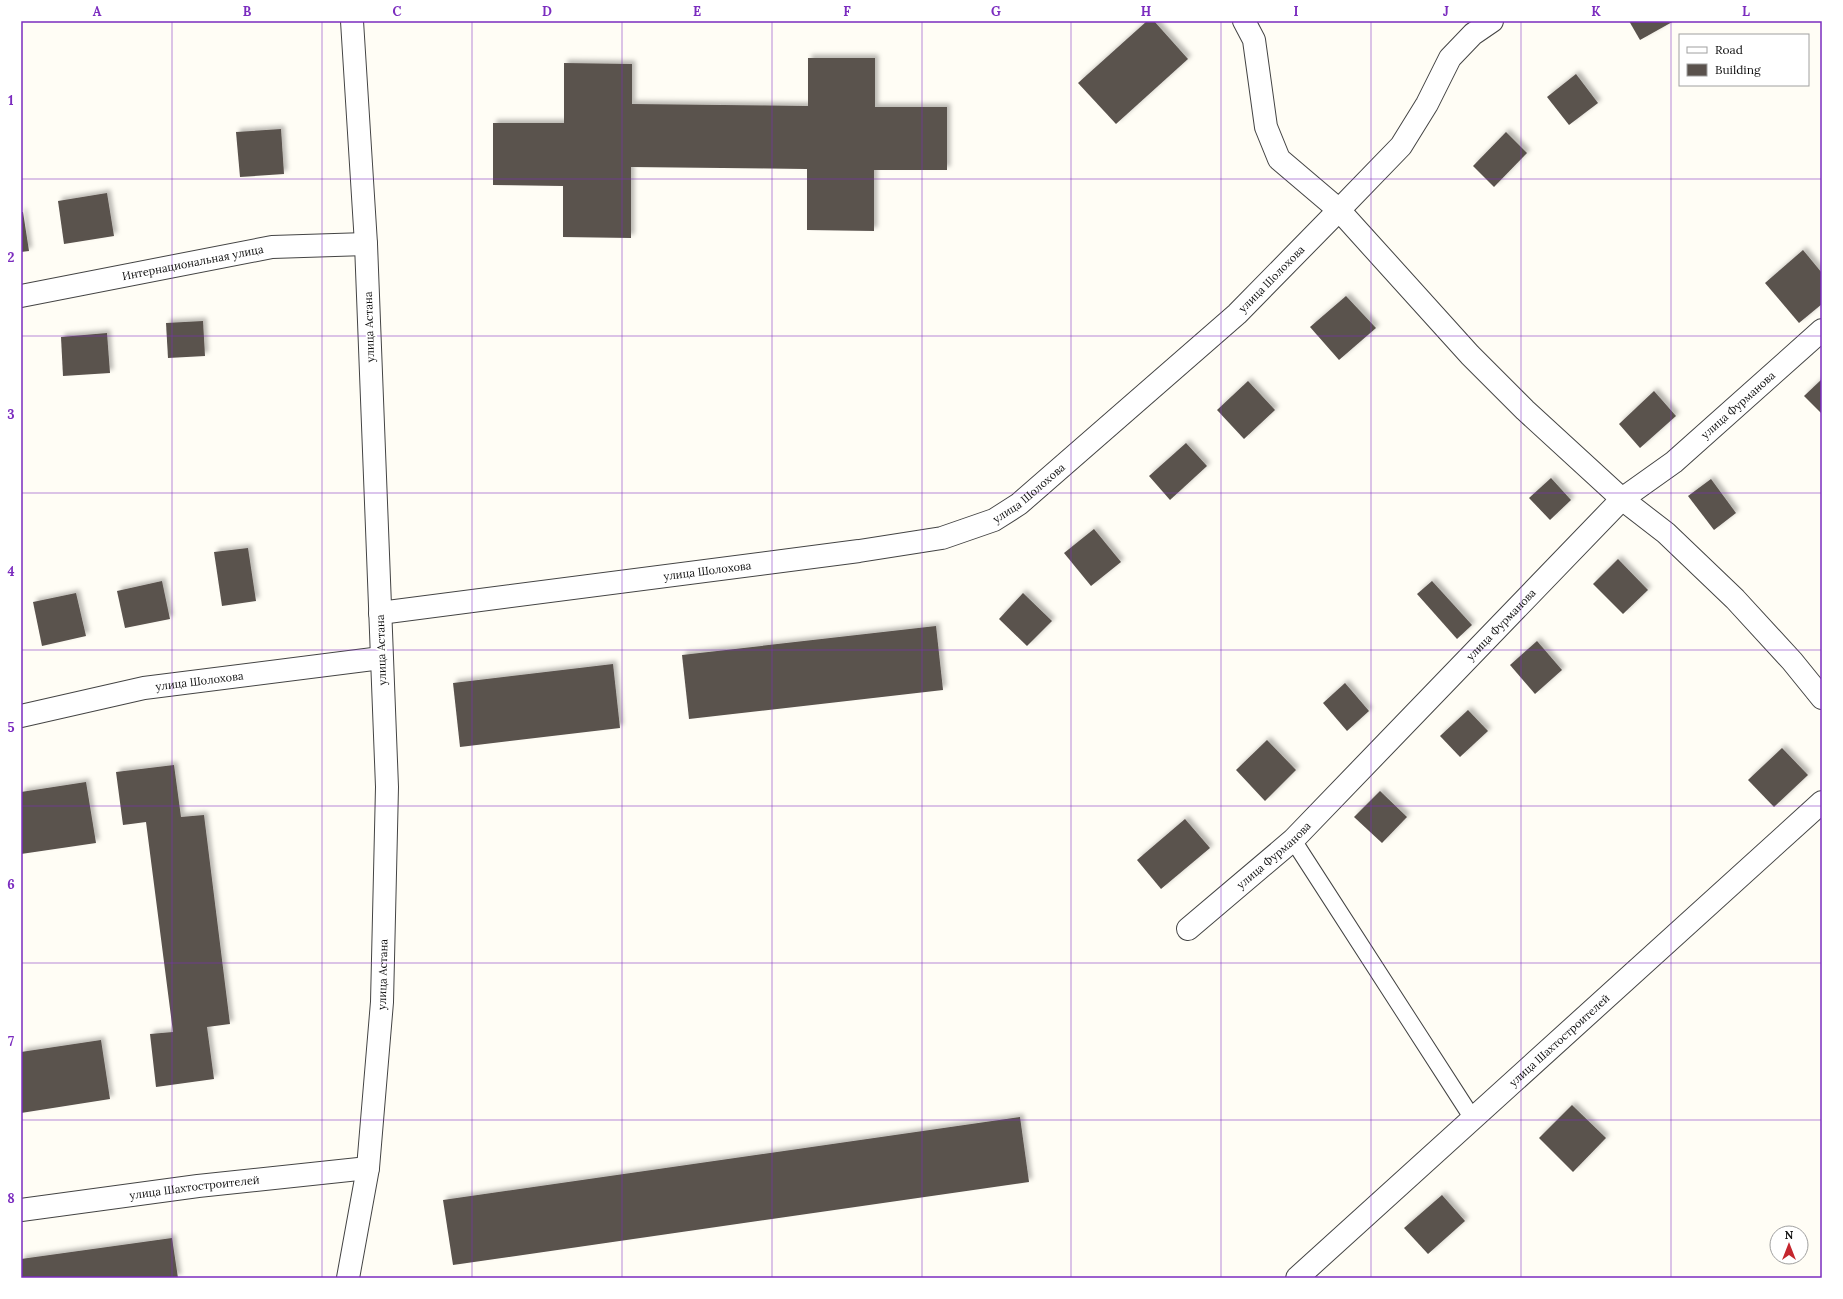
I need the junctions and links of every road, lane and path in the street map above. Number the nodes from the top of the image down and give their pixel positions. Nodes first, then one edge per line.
1 (352, 21) edge
2 (1244, 21) edge
3 (1492, 21) edge
4 (1339, 210) junction
5 (366, 244) junction
6 (21, 296) edge
7 (1822, 330) edge
8 (1622, 499) junction
9 (380, 613) junction
10 (381, 658) junction
11 (1822, 698) edge
12 (21, 716) edge
13 (1822, 802) edge
14 (1293, 840) junction
15 (1188, 929) dead end
16 (1473, 1119) junction
17 (368, 1168) junction
18 (21, 1210) edge
19 (348, 1278) edge
20 (1297, 1278) edge

1 - 5 street, улица Астана
2 - 4 street
3 - 4 street, улица Шолохова
4 - 8 street
4 - 9 street, улица Шолохова
5 - 6 street, Интернациональная улица
5 - 9 street, улица Астана
7 - 8 street, улица Фурманова
8 - 11 street
8 - 14 street, улица Фурманова
9 - 10 street, улица Астана
10 - 12 street, улица Шолохова
10 - 17 street, улица Астана
13 - 16 street, улица Шахтостроителей
14 - 15 street, улица Фурманова
14 - 16 lane
16 - 20 street, улица Шахтостроителей
17 - 18 street, улица Шахтостроителей
17 - 19 street, улица Астана

